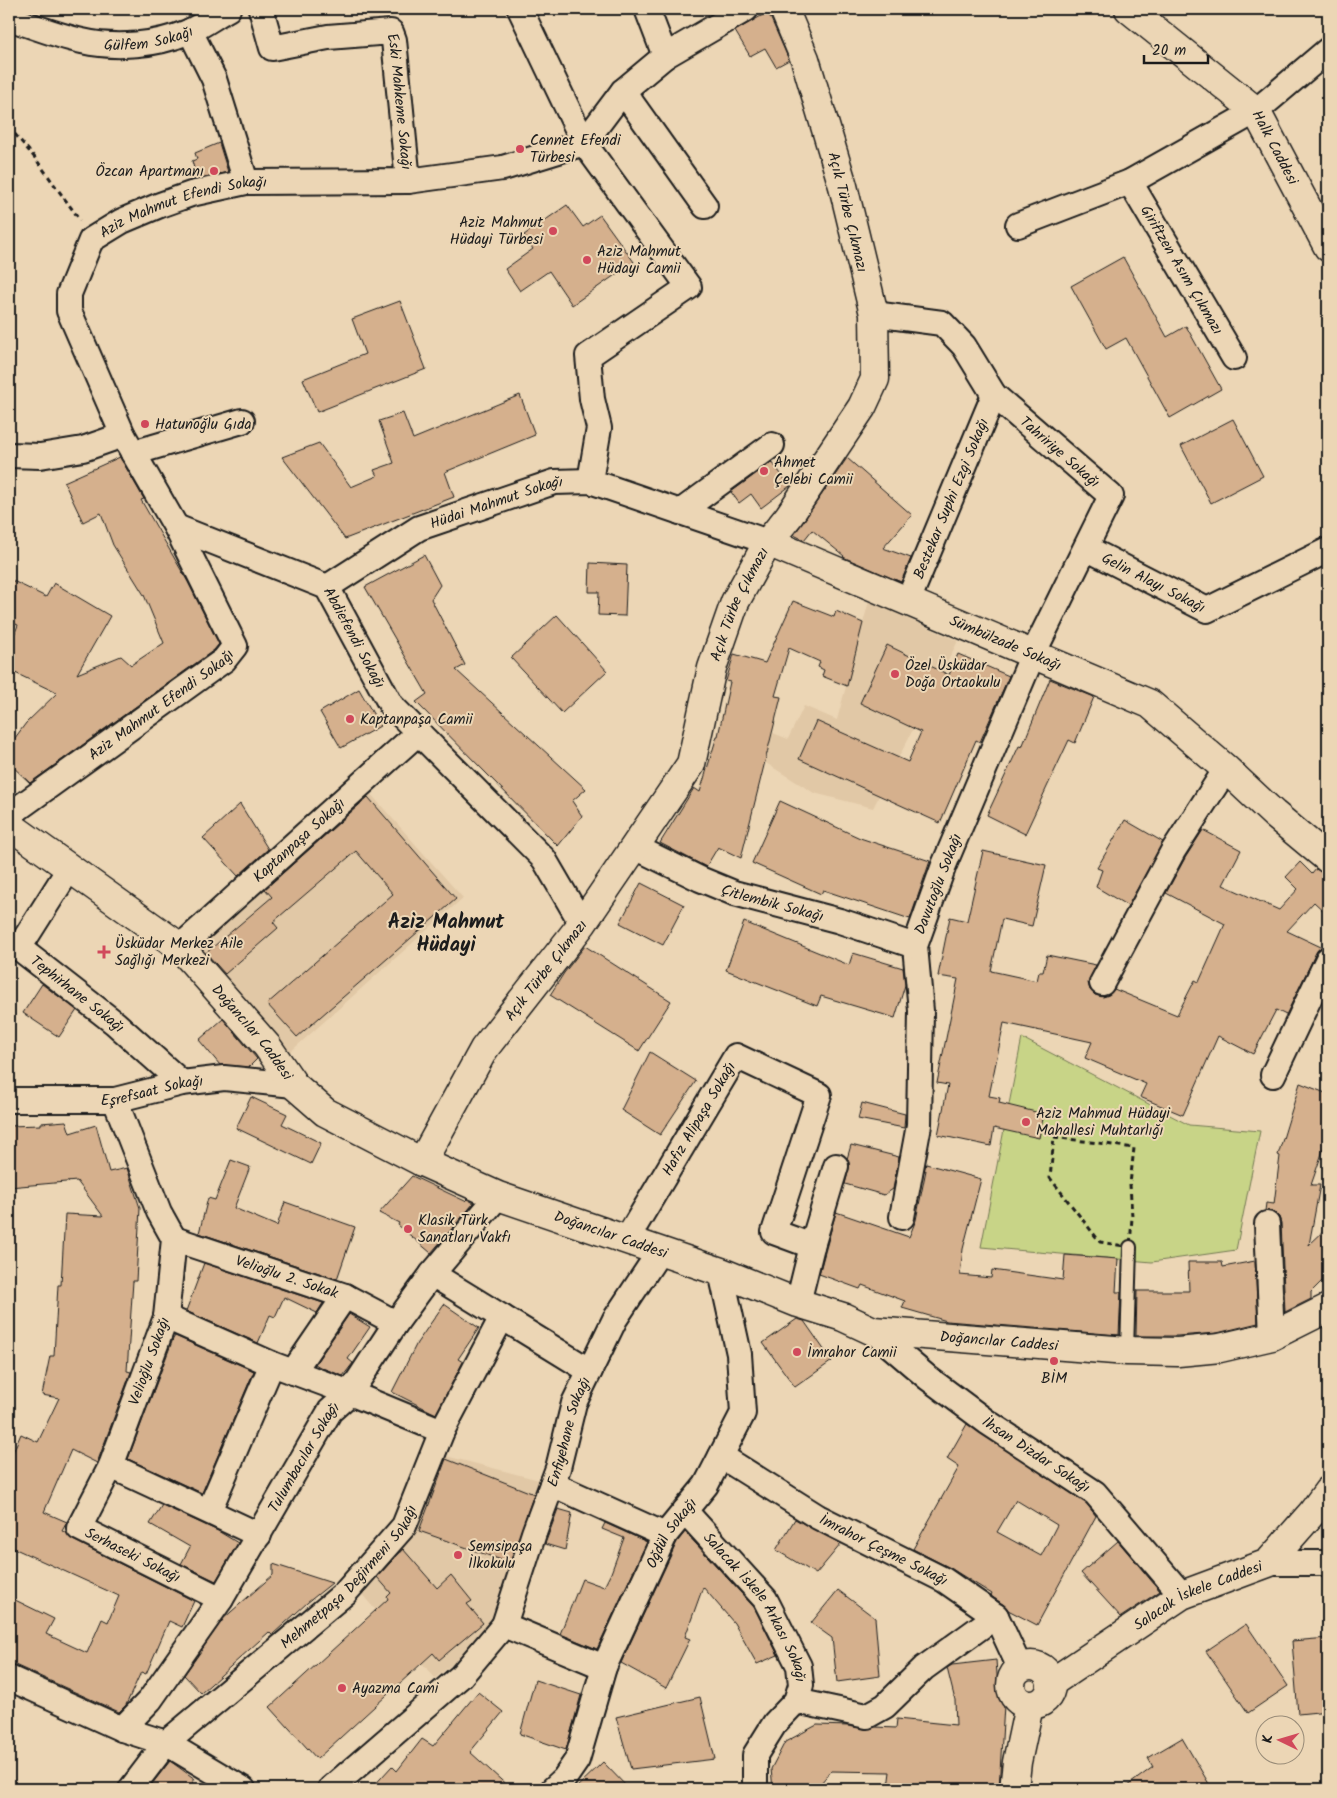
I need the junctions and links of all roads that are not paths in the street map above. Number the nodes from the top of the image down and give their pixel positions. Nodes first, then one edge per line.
1 (228, 9) edge
2 (261, 9) edge
3 (520, 9) edge
4 (647, 9) edge
5 (746, 9) edge
6 (784, 9) edge
7 (1129, 9) edge
8 (9, 18) edge
9 (190, 31) junction
10 (1328, 50) edge
11 (665, 56) junction
12 (623, 91) junction
13 (1256, 111) junction
14 (584, 143) junction
15 (408, 181) junction
16 (246, 182) junction
17 (1130, 182) junction
18 (705, 206) dead end
19 (1018, 226) dead end
20 (1328, 247) edge
21 (874, 314) junction
22 (1234, 358) dead end
23 (994, 395) junction
24 (242, 421) dead end
25 (128, 444) junction
26 (772, 445) dead end
27 (9, 455) edge
28 (590, 481) junction
29 (680, 512) junction
30 (176, 527) junction
31 (768, 542) junction
32 (1086, 548) junction
33 (1328, 550) edge
34 (327, 586) junction
35 (908, 601) junction
36 (1033, 654) junction
37 (419, 732) junction
38 (1226, 769) junction
39 (9, 815) edge
40 (9, 825) edge
41 (635, 846) junction
42 (1328, 859) edge
43 (69, 869) junction
44 (582, 924) junction
45 (915, 946) junction
46 (180, 947) junction
47 (1328, 959) edge
48 (1102, 983) dead end
49 (1273, 1075) dead end
50 (182, 1083) junction
51 (294, 1085) junction
52 (9, 1100) edge
53 (115, 1100) junction
54 (422, 1162) junction
55 (836, 1166) dead end
56 (498, 1196) junction
57 (902, 1217) dead end
58 (1267, 1224) dead end
59 (174, 1239) junction
60 (627, 1239) junction
61 (812, 1246) junction
62 (1130, 1247) road end
63 (660, 1252) junction
64 (721, 1272) junction
65 (432, 1274) junction
66 (344, 1296) junction
67 (798, 1303) junction
68 (1328, 1308) edge
69 (166, 1317) junction
70 (502, 1317) junction
71 (396, 1323) junction
72 (873, 1331) junction
73 (1272, 1336) junction
74 (1127, 1351) junction
75 (283, 1368) junction
76 (590, 1371) junction
77 (350, 1393) junction
78 (442, 1431) junction
79 (721, 1456) junction
80 (111, 1466) junction
81 (552, 1484) junction
82 (1328, 1490) edge
83 (209, 1511) junction
84 (685, 1511) junction
85 (259, 1535) junction
86 (665, 1535) junction
87 (1268, 1563) junction
88 (1328, 1563) edge
89 (1182, 1595) junction
90 (221, 1599) junction
91 (996, 1616) junction
92 (504, 1624) junction
93 (604, 1667) junction
94 (1020, 1668) junction
95 (9, 1678) edge
96 (1051, 1682) junction
97 (796, 1701) junction
98 (1029, 1706) junction
99 (122, 1729) junction
100 (166, 1743) junction
101 (131, 1789) edge
102 (243, 1789) edge
103 (330, 1789) edge
104 (553, 1789) edge
105 (755, 1789) edge
106 (1014, 1789) edge

1 - 9 street
2 - 15 street, Eski Mahkeme Sokağı
3 - 14 street
4 - 11 street
5 - 11 street
6 - 21 street, Açık Türbe Çıkmazı
7 - 13 street, Halk Caddesi
8 - 9 street, Gülfem Sokağı
9 - 16 street, Gülfem Sokağı
10 - 13 street
11 - 12 street
12 - 14 street
12 - 18 street
13 - 17 street
13 - 20 street, Halk Caddesi
14 - 15 street, Aziz Mahmut Efendi Sokağı
14 - 28 street
15 - 16 street, Aziz Mahmut Efendi Sokağı
16 - 25 street, Aziz Mahmut Efendi Sokağı
17 - 19 street
17 - 22 street, Giriftzen Asım Çıkmazı
21 - 23 street, Tahririye Sokağı
21 - 31 street, Açık Türbe Çıkmazı
23 - 32 street, Tahririye Sokağı
23 - 35 street, Bestekar Suphi Ezgi Sokağı
24 - 25 street
25 - 27 street
25 - 30 street, Aziz Mahmut Efendi Sokağı
26 - 29 street
28 - 29 street, Hüdai Mahmut Sokağı
28 - 34 street, Hüdai Mahmut Sokağı
29 - 31 street, Hüdai Mahmut Sokağı
30 - 34 street, Abdiefendi Sokağı
30 - 39 street, Aziz Mahmut Efendi Sokağı
31 - 35 street, Sümbülzade Sokağı
31 - 41 street, Açık Türbe Çıkmazı
32 - 33 street, Gelin Alayı Sokağı
32 - 36 street, Tahririye Sokağı
34 - 37 street, Abdiefendi Sokağı
35 - 36 street, Sümbülzade Sokağı
36 - 38 street, Sümbülzade Sokağı
36 - 45 street, Davutoğlu Sokağı
37 - 44 street, Abdiefendi Sokağı
37 - 46 street, Kaptanpaşa Sokağı
38 - 42 street, Sümbülzade Sokağı
38 - 48 street
40 - 43 street, Doğancılar Caddesi
41 - 44 street, Açık Türbe Çıkmazı
41 - 45 street, Çitlembik Sokağı
43 - 46 street, Doğancılar Caddesi
43 - 50 street, Tephirhane Sokağı
44 - 54 street, Açık Türbe Çıkmazı
45 - 57 street, Davutoğlu Sokağı
46 - 51 street, Doğancılar Caddesi
47 - 49 street
50 - 51 street, Eşrefsaat Sokağı
50 - 53 street, Eşrefsaat Sokağı
51 - 54 street, Doğancılar Caddesi
52 - 53 street, Eşrefsaat Sokağı
53 - 59 street
54 - 56 street, Doğancılar Caddesi
55 - 61 street
56 - 60 street, Doğancılar Caddesi
56 - 65 street, Tulumbacılar Sokağı
58 - 73 street
59 - 66 street, Velioğlu 2. Sokak
59 - 69 street, Velioğlu Sokağı
60 - 61 street, Hafız Alipaşa Sokağı
60 - 63 street, Doğancılar Caddesi
61 - 67 street
62 - 74 lane
63 - 64 street, Doğancılar Caddesi
63 - 76 street, Enfiyehane Sokağı
64 - 67 street, Doğancılar Caddesi
64 - 79 street, Oğdül Sokağı
65 - 70 street
65 - 71 street, Tulumbacılar Sokağı
66 - 71 street, Velioğlu 2. Sokak
66 - 75 street
67 - 72 street, Doğancılar Caddesi
68 - 73 street, Doğancılar Caddesi
69 - 75 street
69 - 80 street, Velioğlu Sokağı
70 - 76 street
70 - 78 street, Mehmetpaşa Değirmeni Sokağı
71 - 77 street, Tulumbacılar Sokağı
72 - 74 street, Doğancılar Caddesi
72 - 89 street, İhsan Dizdar Sokağı
73 - 74 street, Doğancılar Caddesi
75 - 77 street
75 - 83 street
76 - 81 street, Enfiyehane Sokağı
77 - 78 street
77 - 85 street, Tulumbacılar Sokağı
78 - 100 street, Mehmetpaşa Değirmeni Sokağı
79 - 84 street, Oğdül Sokağı
79 - 91 street, İmrahor Çeşme Sokağı
80 - 83 street
80 - 90 street, Serhaseki Sokağı
81 - 86 street
81 - 92 street, Enfiyehane Sokağı
82 - 87 street, Salacak İskele Caddesi
83 - 85 street
84 - 86 street, Oğdül Sokağı
84 - 97 street, Salacak İskele Arkası Sokağı
85 - 90 street, Tulumbacılar Sokağı
86 - 93 street, Oğdül Sokağı
87 - 88 street
87 - 89 street, Salacak İskele Caddesi
89 - 96 street, Salacak İskele Caddesi
90 - 99 street, Tulumbacılar Sokağı
91 - 94 street
91 - 97 street
92 - 93 street
92 - 103 street
93 - 104 street, Oğdül Sokağı
94 - 96 street
94 - 98 street
95 - 99 street
96 - 98 street
97 - 105 street, Salacak İskele Arkası Sokağı
98 - 106 street
99 - 100 street
100 - 101 street, Mehmetpaşa Değirmeni Sokağı
100 - 102 street

